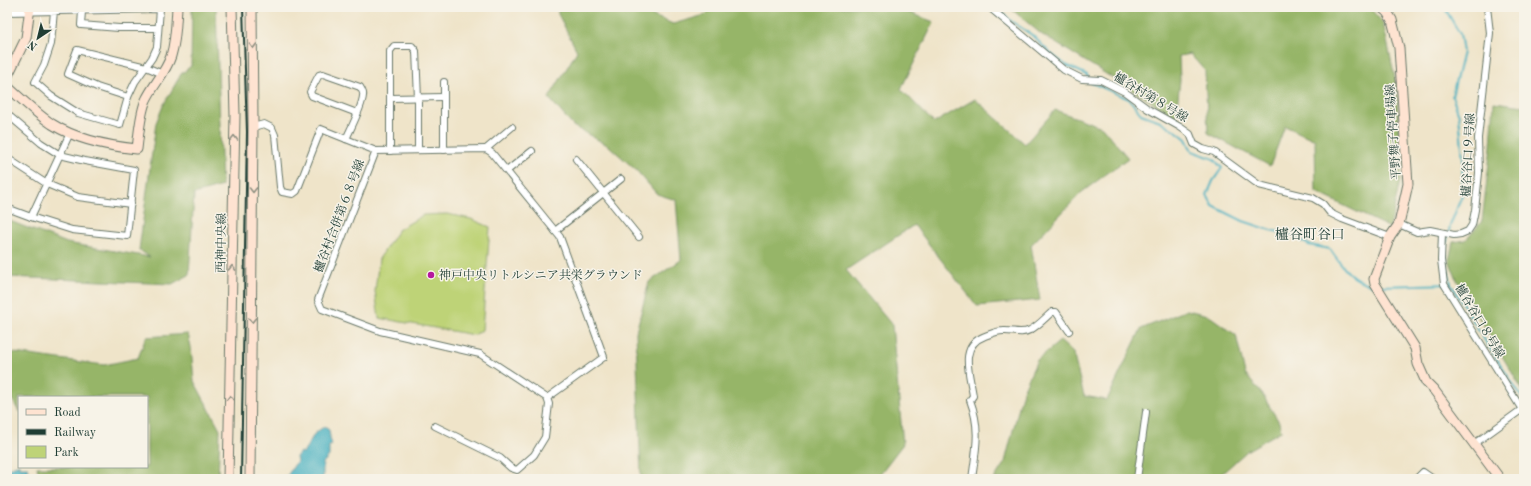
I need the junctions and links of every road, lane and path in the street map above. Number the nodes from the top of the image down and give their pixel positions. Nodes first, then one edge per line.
1 (177, 7) edge
2 (232, 7) edge
3 (252, 7) edge
4 (989, 7) edge
5 (1381, 7) edge
6 (1487, 7) edge
7 (30, 9) edge
8 (54, 11) junction
9 (82, 11) junction
10 (7, 12) edge
11 (158, 28) junction
12 (146, 67) junction
13 (162, 74) junction
14 (7, 77) edge
15 (444, 82) dead end
16 (7, 86) edge
17 (128, 97) junction
18 (443, 97) junction
19 (391, 98) junction
20 (418, 98) junction
21 (357, 113) junction
22 (7, 114) edge
23 (253, 127) junction
24 (512, 127) dead end
25 (70, 133) junction
26 (346, 139) junction
27 (486, 149) junction
28 (418, 150) junction
29 (444, 150) junction
30 (376, 151) junction
31 (390, 151) junction
32 (532, 151) dead end
33 (60, 155) junction
34 (7, 158) edge
35 (576, 159) dead end
36 (508, 170) junction
37 (621, 179) dead end
38 (46, 184) junction
39 (603, 194) junction
40 (131, 204) junction
41 (7, 208) edge
42 (31, 217) junction
43 (1399, 224) junction
44 (555, 231) junction
45 (1447, 234) junction
46 (639, 237) dead end
47 (1390, 237) junction
48 (1069, 331) dead end
49 (546, 398) junction
50 (1146, 412) dead end
51 (1523, 412) edge
52 (435, 426) dead end
53 (1474, 444) junction
54 (228, 479) edge
55 (252, 479) edge
56 (972, 479) edge
57 (1137, 479) edge
58 (1416, 479) edge
59 (1432, 479) edge
60 (1500, 479) edge

1 - 13 street
54 -> 2 street, 西神中央線
3 -> 23 street
4 - 47 street, 櫨谷村第８号線
5 - 43 street, 平野舞子停車場線
6 - 45 street, 櫨谷谷口９号線
7 - 8 street
7 - 10 street
7 - 14 street
8 - 9 street
8 - 17 street
9 - 11 street
9 - 11 street
11 - 12 street
12 - 13 street
12 - 17 street
12 - 17 street
13 - 25 street
15 - 18 street
16 - 25 street
18 - 20 street
18 - 29 street
19 - 20 street
19 - 20 street
19 - 31 street
20 - 28 street
21 - 21 street
21 - 26 street
22 - 33 street
23 - 26 street, 櫨谷村合併第６８号線
23 -> 55 street
24 - 27 street
25 - 33 street
26 - 30 street, 櫨谷村合併第６８号線
27 - 29 street
27 - 36 street
28 - 29 street
28 - 31 street
30 - 31 street
30 - 49 street, 櫨谷村合併第６８号線
32 - 36 street
33 - 38 street
33 - 40 street
34 - 38 street
35 - 39 street
36 - 44 street
37 - 39 street
38 - 40 street
38 - 42 street
39 - 44 street
39 - 46 street
40 - 42 street
41 - 42 street
43 - 45 street
43 - 47 street, 平野舞子停車場線
44 - 49 street
45 - 51 street, 櫨谷谷口８号線
47 - 53 street, 平野舞子停車場線
48 - 56 street
49 - 52 street
50 - 57 street
51 - 53 street
53 - 60 street, 平野舞子停車場線
58 - 59 street

